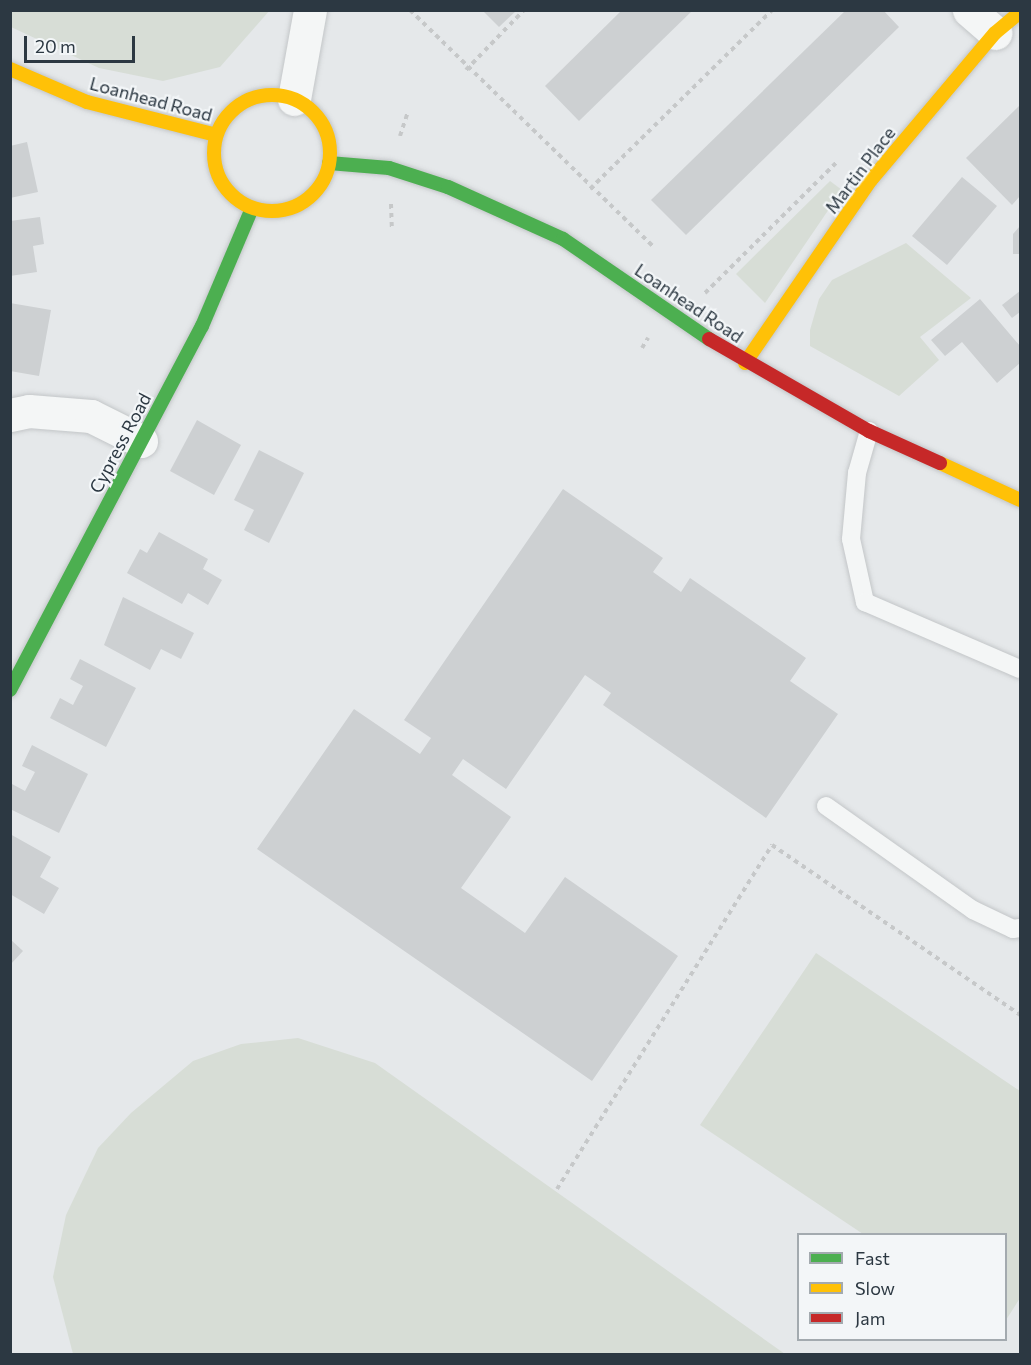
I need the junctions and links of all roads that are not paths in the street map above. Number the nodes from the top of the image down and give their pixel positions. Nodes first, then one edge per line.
1 (310, 10) edge
2 (969, 10) edge
3 (1020, 12) edge
4 (995, 33) junction
5 (10, 69) edge
6 (294, 99) junction
7 (216, 135) junction
8 (329, 164) junction
9 (252, 208) junction
10 (745, 363) junction
11 (10, 414) edge
12 (869, 431) junction
13 (141, 441) junction
14 (1020, 500) edge
15 (1020, 669) edge
16 (10, 690) edge
17 (826, 806) dead end
18 (1020, 928) edge

1 - 6 street
2 - 4 street
3 - 4 street, Martin Place
4 - 10 street, Martin Place
5 - 7 street, Loanhead Road
6 - 7 street, Loanhead Road
6 - 8 street
7 - 9 street, Loanhead Road
8 - 9 street
8 - 10 street, Loanhead Road
9 - 13 street, Cypress Road
10 - 12 street, Loanhead Road
11 - 13 street
12 - 14 street, Loanhead Road
12 - 15 lane
13 - 16 street, Cypress Road
17 - 18 lane

